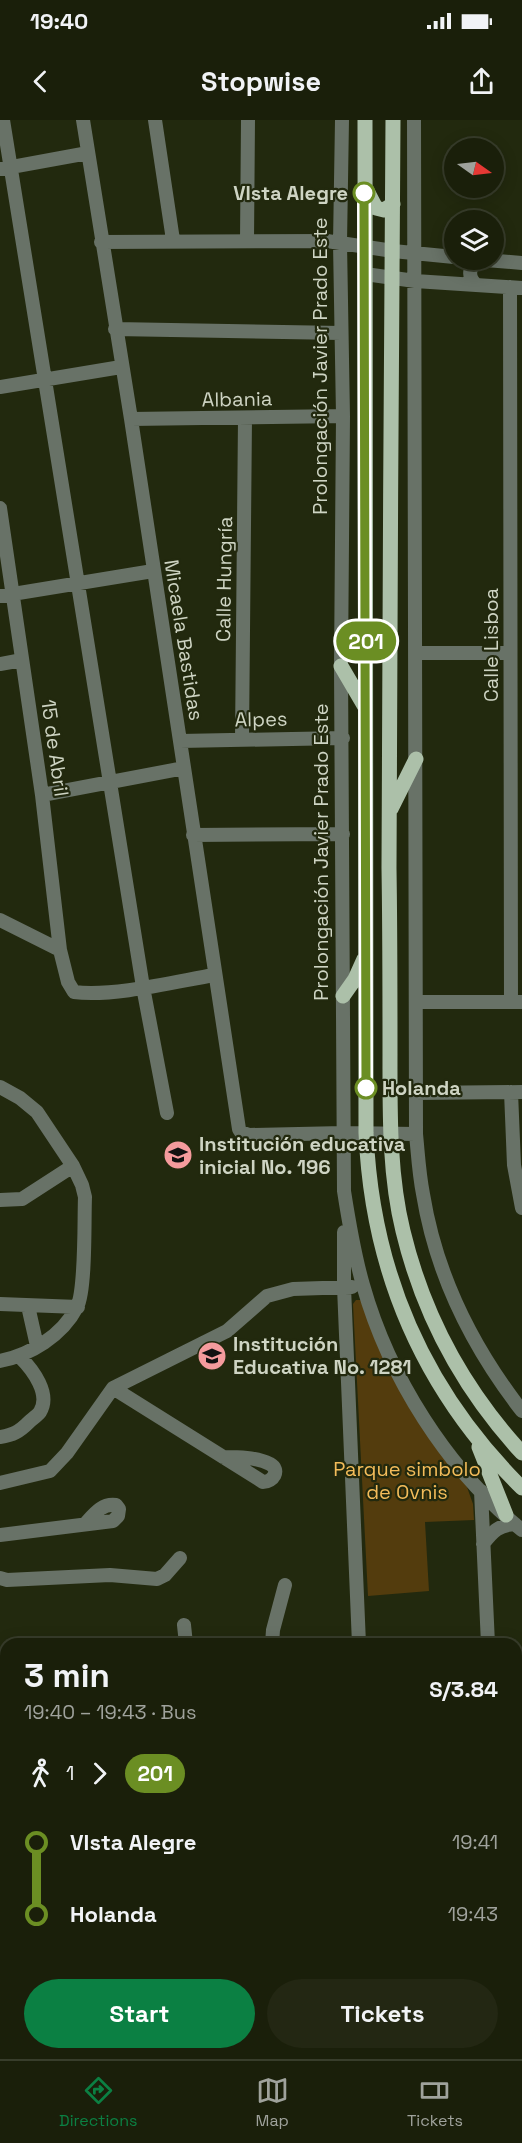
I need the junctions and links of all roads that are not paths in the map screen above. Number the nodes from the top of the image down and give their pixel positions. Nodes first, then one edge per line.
1 (3, 120) edge
2 (83, 120) edge
3 (155, 120) edge
4 (248, 120) edge
5 (342, 120) edge
6 (365, 120) edge
7 (393, 120) edge
8 (414, 120) edge
9 (88, 153) junction
10 (5, 168) edge
11 (364, 187) junction
12 (393, 204) junction
13 (173, 240) junction
14 (248, 240) junction
15 (101, 242) junction
16 (340, 243) junction
17 (365, 247) junction
18 (393, 251) junction
19 (415, 253) junction
20 (444, 256) edge
21 (504, 262) edge
22 (522, 263) edge
23 (471, 270) edge
24 (365, 274) junction
25 (393, 278) junction
26 (415, 281) junction
27 (477, 285) junction
28 (516, 288) edge
29 (115, 329) junction
30 (341, 333) junction
31 (121, 367) junction
32 (45, 380) junction
33 (516, 382) edge
34 (0, 387) edge
35 (343, 416) junction
36 (245, 418) junction
37 (131, 419) junction
38 (516, 471) edge
39 (1, 518) edge
40 (153, 571) junction
41 (79, 583) junction
42 (7, 595) edge
43 (415, 653) junction
44 (510, 653) junction
45 (22, 660) junction
46 (0, 663) edge
47 (341, 666) junction
48 (366, 708) junction
49 (343, 738) junction
50 (242, 739) junction
51 (180, 741) junction
52 (416, 759) junction
53 (184, 768) junction
54 (111, 782) junction
55 (42, 795) junction
56 (389, 812) junction
57 (516, 825) edge
58 (343, 834) junction
59 (193, 835) junction
60 (516, 914) edge
61 (0, 920) edge
62 (60, 950) junction
63 (367, 951) junction
64 (214, 975) junction
65 (143, 987) junction
66 (343, 996) junction
67 (416, 1002) junction
68 (516, 1002) edge
69 (0, 1087) edge
70 (516, 1092) edge
71 (416, 1093) junction
72 (166, 1113) dead end
73 (343, 1133) junction
74 (366, 1133) junction
75 (391, 1134) junction
76 (416, 1134) junction
77 (73, 1166) junction
78 (344, 1191) junction
79 (0, 1200) edge
80 (522, 1208) edge
81 (344, 1287) junction
82 (363, 1287) junction
83 (0, 1304) edge
84 (28, 1306) junction
85 (78, 1306) junction
86 (38, 1346) junction
87 (20, 1357) junction
88 (0, 1361) edge
89 (113, 1388) junction
90 (522, 1411) edge
91 (475, 1436) junction
92 (0, 1437) edge
93 (522, 1453) edge
94 (223, 1457) dead end
95 (0, 1483) edge
96 (522, 1488) edge
97 (481, 1491) junction
98 (514, 1523) edge
99 (85, 1524) dead end
100 (0, 1535) edge
101 (483, 1544) junction
102 (180, 1558) dead end
103 (0, 1578) edge
104 (285, 1585) dead end
105 (184, 1625) dead end
106 (185, 1638) edge
107 (272, 1638) edge
108 (359, 1638) edge
109 (488, 1638) edge

1 - 10 street
2 - 9 street, Micaela Bastidas
3 - 13 street
4 - 14 street
5 - 16 street, Prolongación Javier Prado Este
6 - 11 main road
7 - 12 main road
8 - 19 street
9 - 10 street
9 - 15 street, Micaela Bastidas
10 - 32 street
11 - 12 main road
11 - 17 main road
12 - 18 main road
13 - 14 street
13 - 15 street
14 - 16 street
15 - 29 street, Micaela Bastidas
16 - 17 street
16 - 30 street, Prolongación Javier Prado Este
17 - 18 street
17 - 24 main road
18 - 19 street
18 - 25 main road
19 - 20 street
19 - 26 street
21 - 22 street
23 - 27 street
24 - 25 street
24 - 48 main road
25 - 26 street
25 - 56 main road
26 - 27 street
26 - 43 street
27 - 28 street
28 - 33 street, Calle Lisboa
29 - 30 street
29 - 31 street, Micaela Bastidas
30 - 35 street, Prolongación Javier Prado Este
31 - 32 street
31 - 37 street, Micaela Bastidas
32 - 34 street
32 - 41 street
33 - 38 street, Calle Lisboa
35 - 36 street, Albania
35 - 47 street, Prolongación Javier Prado Este
36 - 37 street, Albania
36 - 50 street, Calle Hungría
37 - 40 street, Micaela Bastidas
38 - 44 street, Calle Lisboa
39 - 42 street, 15 de Abril
40 - 41 street
40 - 51 street, Micaela Bastidas
41 - 42 street
41 - 54 street
42 - 45 street, 15 de Abril
43 - 44 street
43 - 52 street
44 - 57 street, Calle Lisboa
45 - 46 street
45 - 55 street, 15 de Abril
47 - 48 main road
47 - 49 street, Prolongación Javier Prado Este
48 - 63 main road
49 - 50 street, Alpes
49 - 58 street, Prolongación Javier Prado Este
50 - 51 street, Alpes
51 - 53 street, Micaela Bastidas
52 - 56 main road
52 - 67 street
53 - 54 street
53 - 59 street, Micaela Bastidas
54 - 55 street
54 - 65 street
55 - 62 street, 15 de Abril
56 - 75 main road
57 - 60 street, Calle Lisboa
58 - 59 street
58 - 66 street, Prolongación Javier Prado Este
59 - 64 street, Micaela Bastidas
60 - 68 street, Calle Lisboa
61 - 62 street
62 - 65 street, 15 de Abril
63 - 66 main road
63 - 74 main road
64 - 65 street
64 - 73 street, Micaela Bastidas
65 - 72 street
66 - 73 street, Prolongación Javier Prado Este
67 - 68 street
67 - 71 street
69 - 77 street
70 - 71 street
70 - 80 street
71 - 76 street
73 - 74 street
73 - 78 street, Prolongación Javier Prado Este
74 - 75 street
74 - 91 main road
75 - 76 street
75 - 93 main road
76 - 90 street
77 - 79 street
77 - 85 street
78 - 81 street
78 - 82 street, Prolongación Javier Prado Este
81 - 82 street
81 - 89 street
81 - 108 street
82 - 97 street, Prolongación Javier Prado Este
83 - 84 street
84 - 85 street
84 - 86 street
85 - 86 street
86 - 87 street
87 - 88 street
87 - 92 street
89 - 94 street
89 - 95 street
91 - 96 main road
91 - 98 main road
97 - 98 street, Prolongación Javier Prado Este
97 - 101 street
98 - 101 street
99 - 100 street
101 - 109 street
102 - 103 street
104 - 107 street
105 - 106 street

